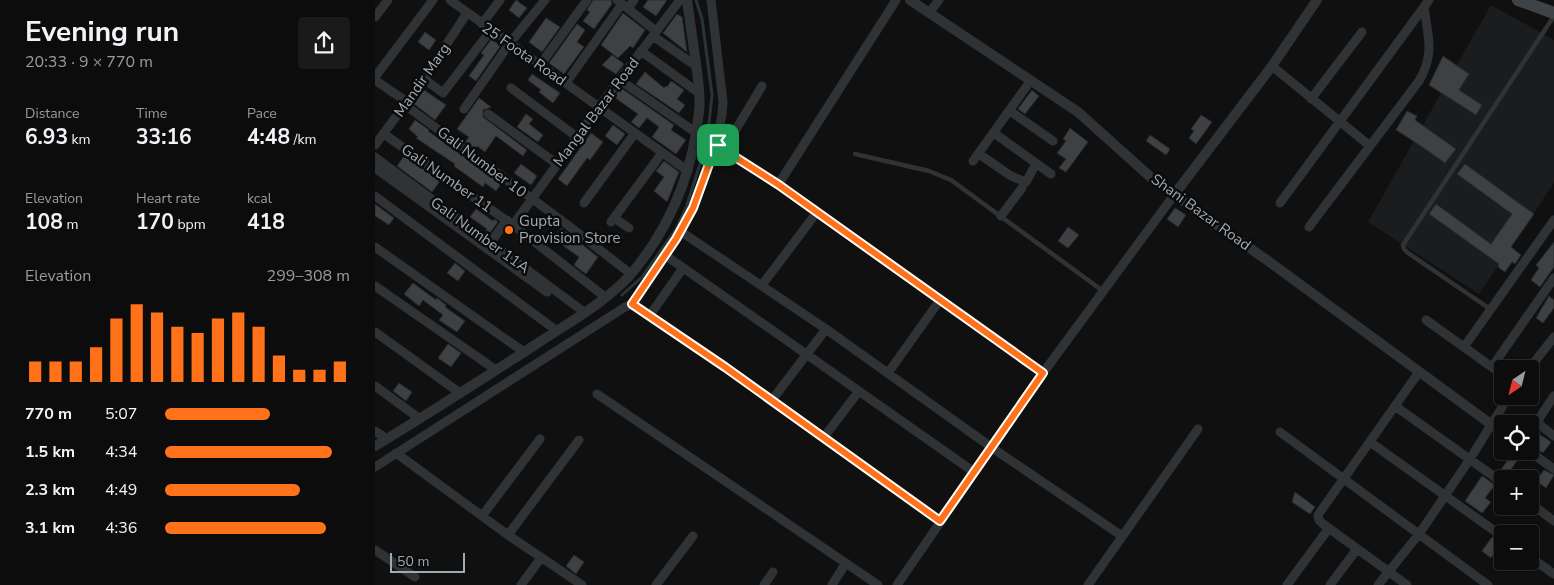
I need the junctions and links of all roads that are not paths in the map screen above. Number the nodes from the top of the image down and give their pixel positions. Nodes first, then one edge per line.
1 (388, 0) edge
2 (433, 0) edge
3 (500, 0) edge
4 (545, 0) edge
5 (587, 0) edge
6 (634, 0) edge
7 (681, 0) edge
8 (687, 0) edge
9 (711, 0) edge
10 (896, 0) edge
11 (910, 0) edge
12 (939, 0) edge
13 (1317, 0) edge
14 (1517, 0) edge
15 (455, 2) edge
16 (622, 4) edge
17 (1426, 4) edge
18 (467, 13) junction
19 (929, 13) junction
20 (1554, 15) edge
21 (375, 17) edge
22 (482, 24) junction
23 (491, 30) junction
24 (1362, 32) dead end
25 (654, 33) junction
26 (511, 43) junction
27 (641, 51) junction
28 (541, 65) junction
29 (696, 66) junction
30 (1272, 66) junction
31 (375, 78) edge
32 (424, 79) junction
33 (620, 80) junction
34 (1031, 80) junction
35 (566, 83) junction
36 (762, 86) dead end
37 (511, 88) dead end
38 (699, 93) junction
39 (1311, 99) junction
40 (406, 103) junction
41 (599, 107) junction
42 (464, 109) dead end
43 (1010, 111) junction
44 (488, 114) dead end
45 (1339, 122) junction
46 (695, 132) junction
47 (635, 133) junction
48 (994, 133) junction
49 (384, 134) junction
50 (577, 138) junction
51 (1053, 141) dead end
52 (717, 142) junction
53 (375, 145) edge
54 (1370, 146) junction
55 (724, 150) junction
56 (662, 152) junction
57 (855, 154) dead end
58 (375, 157) edge
59 (557, 164) junction
60 (1037, 164) junction
61 (375, 168) edge
62 (688, 171) junction
63 (1051, 174) dead end
64 (779, 185) junction
65 (1022, 188) dead end
66 (1173, 195) junction
67 (375, 196) edge
68 (532, 199) junction
69 (584, 203) dead end
70 (1280, 203) dead end
71 (817, 212) junction
72 (1001, 216) junction
73 (1554, 220) edge
74 (510, 223) junction
75 (1309, 227) dead end
76 (629, 228) dead end
77 (681, 231) junction
78 (491, 242) junction
79 (375, 247) edge
80 (665, 256) junction
81 (683, 268) junction
82 (631, 274) junction
83 (1554, 278) edge
84 (375, 286) edge
85 (762, 286) junction
86 (1103, 291) junction
87 (605, 297) junction
88 (940, 300) junction
89 (632, 304) junction
90 (1490, 310) junction
91 (582, 314) junction
92 (649, 315) junction
93 (1425, 320) dead end
94 (826, 329) junction
95 (557, 331) junction
96 (375, 332) edge
97 (1554, 337) edge
98 (1464, 347) junction
99 (524, 352) junction
100 (806, 355) junction
101 (1536, 360) edge
102 (1491, 367) junction
103 (1494, 369) edge
104 (496, 370) junction
105 (1419, 372) junction
106 (1043, 373) junction
107 (889, 374) junction
108 (375, 386) edge
109 (859, 391) junction
110 (460, 393) junction
111 (597, 394) dead end
112 (1554, 396) edge
113 (772, 400) junction
114 (1504, 405) edge
115 (1395, 406) junction
116 (420, 419) junction
117 (1492, 425) junction
118 (1198, 430) dead end
119 (375, 431) edge
120 (1280, 432) dead end
121 (1554, 436) edge
122 (824, 438) junction
123 (387, 439) junction
124 (540, 439) dead end
125 (579, 440) dead end
126 (1370, 442) junction
127 (375, 446) edge
128 (991, 447) junction
129 (396, 453) junction
130 (1539, 458) edge
131 (1470, 459) junction
132 (375, 467) edge
133 (1554, 469) edge
134 (973, 472) junction
135 (1494, 476) edge
136 (1342, 479) junction
137 (1445, 496) junction
138 (1539, 510) edge
139 (482, 516) junction
140 (940, 521) junction
141 (1554, 521) edge
142 (1329, 528) junction
143 (1494, 531) edge
144 (1419, 534) junction
145 (508, 535) junction
146 (693, 536) dead end
147 (1122, 536) junction
148 (1357, 549) junction
149 (375, 550) edge
150 (541, 558) junction
151 (846, 563) junction
152 (1539, 563) edge
153 (773, 572) dead end
154 (1388, 572) junction
155 (1554, 574) edge
156 (415, 577) dead end
157 (521, 585) edge
158 (582, 585) edge
159 (656, 585) edge
160 (764, 585) edge
161 (832, 585) edge
162 (878, 585) edge
163 (897, 585) edge
164 (1088, 585) edge
165 (1287, 585) edge
166 (1330, 585) edge
167 (1378, 585) edge
168 (1407, 585) edge
169 (1488, 585) edge

1 - 21 street
2 - 31 street
3 - 22 street
4 - 26 street
5 - 28 street
6 - 16 street
7 - 25 street, Mangal Bazar Road
8 - 29 street
9 - 52 street
10 - 64 street
11 - 19 street, Shani Bazar Road
12 - 19 street
13 - 30 street
14 - 20 main road
15 - 18 street, 25 Foota Road
16 - 25 street
16 - 35 street
17 - 45 street
17 - 54 street
18 - 22 street, 25 Foota Road
18 - 32 street, Mandir Marg
19 - 34 street, Shani Bazar Road
20 - 90 lane
22 - 23 street, 25 Foota Road
23 - 26 street, 25 Foota Road
23 - 32 street
24 - 39 street
25 - 27 street, Mangal Bazar Road
25 - 29 street
26 - 28 street, 25 Foota Road
26 - 42 street
27 - 33 street, Mangal Bazar Road
27 - 38 street
28 - 35 street, 25 Foota Road
29 - 38 street
30 - 39 street
30 - 66 street
31 - 40 street, Gali Number 10
32 - 40 street, Mandir Marg
33 - 41 street, Mangal Bazar Road
33 - 46 street
34 - 43 street
34 - 66 street, Shani Bazar Road
35 - 41 street, 25 Foota Road
36 - 55 street
37 - 50 street
38 - 46 street
39 - 45 street
40 - 49 street, Mandir Marg
40 - 68 street, Gali Number 10
41 - 47 street, 25 Foota Road
41 - 50 street, Mangal Bazar Road
43 - 48 street
43 - 51 street
44 - 59 street
45 - 54 street
45 - 70 street
46 - 62 street
47 - 56 street, 25 Foota Road
47 - 69 street
48 - 60 street
48 - 60 street
49 - 53 street, Mandir Marg
49 - 74 street, Gali Number 11
50 - 59 street, Mangal Bazar Road
52 - 55 street
52 - 77 street
54 - 75 street
55 - 64 street
56 - 62 street, 25 Foota Road
56 - 76 street
57 - 72 lane
58 - 78 street, Gali Number 11A
59 - 68 street, Mangal Bazar Road
60 - 63 street
61 - 91 street
62 - 82 street
64 - 71 street
65 - 72 street
66 - 86 street
66 - 105 street, Shani Bazar Road
67 - 95 street
68 - 74 street, Mangal Bazar Road
68 - 82 street, Gali Number 10
71 - 85 street
71 - 88 street
72 - 86 lane
73 - 90 street
74 - 78 street, Mangal Bazar Road
74 - 87 street, Gali Number 11
77 - 80 street
77 - 85 street
78 - 91 street, Gali Number 11A
79 - 99 street
80 - 81 street
80 - 89 street
81 - 92 street
81 - 100 street
82 - 87 street
83 - 102 street
84 - 104 street
85 - 94 street
86 - 106 street
87 - 91 street
88 - 106 street
88 - 107 street
89 - 92 street
89 - 129 street
90 - 98 street
91 - 95 street
92 - 113 street
93 - 98 street
94 - 100 street
94 - 107 street
95 - 99 street
96 - 110 street
97 - 101 street
98 - 102 street
99 - 104 street
100 - 109 street
100 - 113 street
102 - 103 street
104 - 110 street
105 - 115 street
105 - 117 street, Shani Bazar Road
106 - 128 street
107 - 128 street
108 - 116 street
109 - 122 street
109 - 134 street
110 - 116 street
111 - 151 street
112 - 121 street
113 - 122 street
114 - 117 street
115 - 126 street
115 - 131 street
116 - 123 street
117 - 131 street
118 - 147 street
119 - 123 street
120 - 136 street
122 - 140 street
123 - 127 street
124 - 139 street
125 - 145 street
126 - 136 street
126 - 137 street
128 - 134 street
128 - 147 street
129 - 132 street
129 - 139 street
130 - 133 street
131 - 135 street
131 - 137 street
134 - 140 street
136 - 142 street
136 - 144 street
137 - 143 street
137 - 144 street
138 - 141 street
139 - 145 street
140 - 163 street
142 - 148 street
142 - 165 street
144 - 154 street
144 - 169 street
145 - 150 street
146 - 159 street
147 - 164 street
148 - 154 street
148 - 166 street
149 - 156 street
150 - 157 street
150 - 158 street
151 - 161 street
151 - 162 street
152 - 155 street
153 - 160 street
154 - 167 street
154 - 168 street

